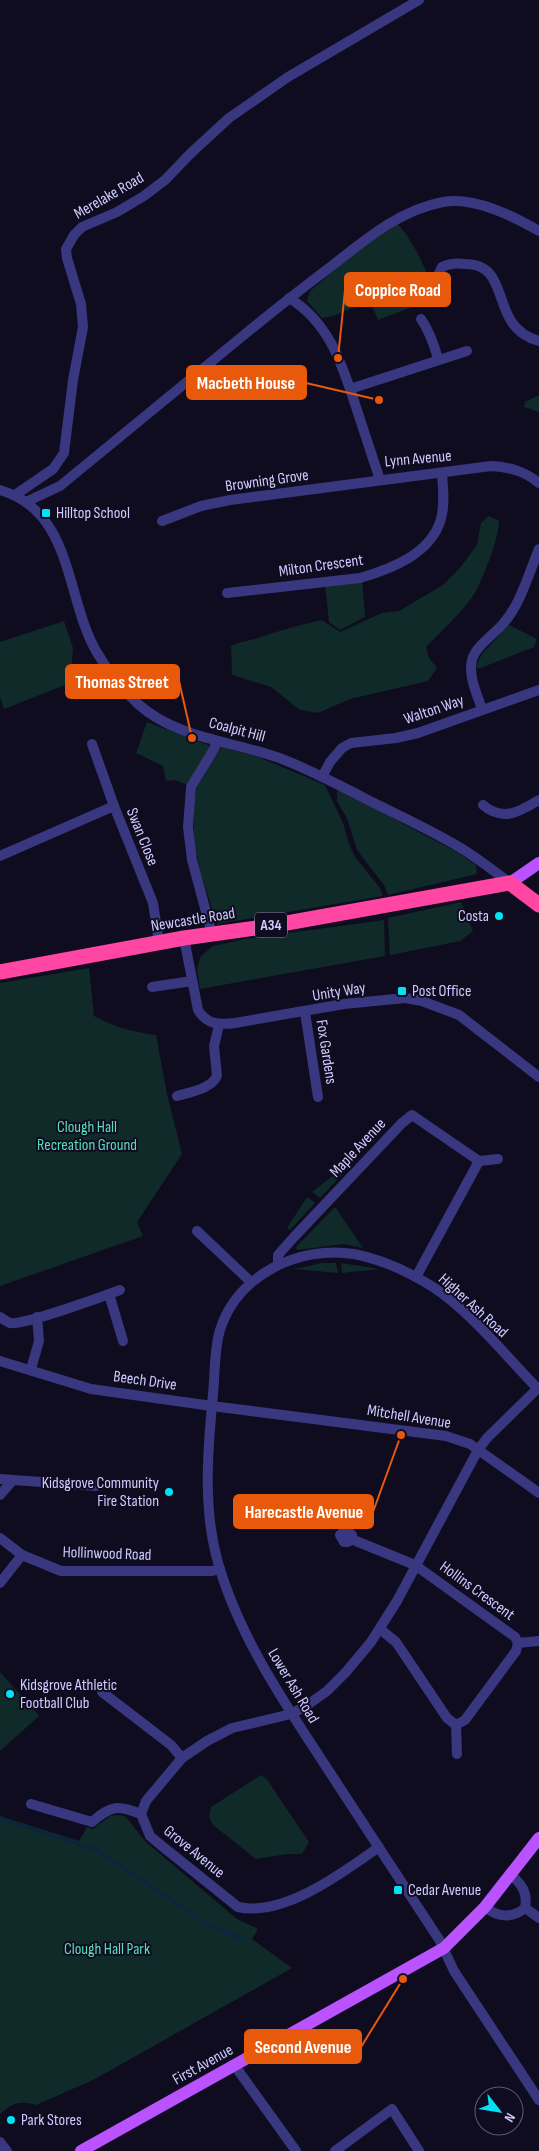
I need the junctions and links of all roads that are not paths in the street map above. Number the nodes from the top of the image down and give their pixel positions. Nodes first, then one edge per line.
1 (419, 0) edge
2 (539, 231) edge
3 (446, 289) dead end
4 (289, 298) junction
5 (421, 320) dead end
6 (539, 341) edge
7 (467, 351) dead end
8 (438, 359) junction
9 (350, 389) junction
10 (442, 473) junction
11 (380, 480) junction
12 (539, 483) edge
13 (0, 490) edge
14 (15, 495) junction
15 (26, 502) junction
16 (162, 521) dead end
17 (539, 549) edge
18 (227, 593) dead end
19 (539, 690) edge
20 (482, 709) junction
21 (217, 740) junction
22 (92, 744) dead end
23 (322, 777) junction
24 (539, 800) edge
25 (483, 805) dead end
26 (114, 806) junction
27 (0, 856) edge
28 (539, 863) edge
29 (486, 865) junction
30 (510, 883) junction
31 (483, 888) junction
32 (539, 905) edge
33 (212, 934) junction
34 (184, 938) junction
35 (159, 943) junction
36 (0, 972) edge
37 (192, 981) junction
38 (152, 987) dead end
39 (305, 1012) junction
40 (219, 1025) junction
41 (539, 1077) edge
42 (181, 1092) dead end
43 (318, 1097) dead end
44 (498, 1159) dead end
45 (479, 1161) junction
46 (197, 1231) dead end
47 (278, 1264) junction
48 (416, 1277) junction
49 (251, 1282) junction
50 (120, 1290) dead end
51 (109, 1294) junction
52 (0, 1317) edge
53 (37, 1318) junction
54 (122, 1341) dead end
55 (0, 1361) edge
56 (31, 1369) junction
57 (538, 1388) edge
58 (212, 1406) junction
59 (289, 1416) joint
60 (478, 1450) junction
61 (0, 1479) edge
62 (13, 1480) junction
63 (96, 1486) dead end
64 (539, 1493) edge
65 (0, 1495) edge
66 (0, 1538) edge
67 (351, 1539) dead end
68 (22, 1555) junction
69 (416, 1565) junction
70 (220, 1569) junction
71 (0, 1584) edge
72 (380, 1629) junction
73 (539, 1642) edge
74 (518, 1643) junction
75 (102, 1692) dead end
76 (291, 1714) junction
77 (456, 1725) junction
78 (457, 1754) dead end
79 (182, 1758) junction
80 (31, 1804) dead end
81 (141, 1814) junction
82 (539, 1838) edge
83 (379, 1848) junction
84 (511, 1875) junction
85 (484, 1907) junction
86 (525, 1908) junction
87 (539, 1918) edge
88 (444, 1948) junction
89 (235, 2066) junction
90 (539, 2100) edge
91 (0, 2142) edge
92 (7, 2151) edge
93 (81, 2151) edge
94 (296, 2151) edge
95 (335, 2151) edge
96 (419, 2151) edge

1 - 14 street, Merelake Road
2 - 4 street
3 - 6 street
4 - 9 street, Lynn Avenue
4 - 15 street
5 - 8 street
7 - 8 street
8 - 9 street
9 - 11 street, Lynn Avenue
10 - 11 street, Lynn Avenue
10 - 12 street, Lynn Avenue
10 - 18 street, Milton Crescent
11 - 16 street, Browning Grove
13 - 14 street, Coalpit Hill
14 - 15 street, Coalpit Hill
15 - 21 street, Coalpit Hill
17 - 20 street
19 - 20 street, Walton Way
20 - 23 street, Walton Way
21 - 23 street, Coalpit Hill
21 - 33 street
22 - 26 street, Swan Close
23 - 29 street, Coalpit Hill
24 - 25 street
26 - 27 street
26 - 35 street, Swan Close
28 - 30 main road
29 - 30 street, Coalpit Hill
29 - 31 street
30 - 31 highway, Newcastle Road / A34
30 - 32 highway
31 - 33 highway, Newcastle Road / A34
33 - 34 highway, Newcastle Road / A34
34 - 35 highway, Newcastle Road / A34
34 - 37 street
35 - 36 highway, Newcastle Road / A34
37 - 38 street
37 - 40 street
39 - 40 street, Unity Way
39 - 41 street, Unity Way
39 - 43 street, Fox Gardens
40 - 42 street
44 - 45 street
45 - 47 street, Maple Avenue
45 - 48 street
46 - 49 street
47 - 48 street, Higher Ash Road
47 - 49 street, Higher Ash Road
48 - 57 street, Higher Ash Road
49 - 58 street, Higher Ash Road
50 - 51 street
51 - 53 street
51 - 54 street
52 - 53 street
53 - 56 street
55 - 56 street, Beech Drive
56 - 58 street, Beech Drive
57 - 60 street
58 - 59 street, Beech Drive
58 - 70 street, Lower Ash Road
59 - 60 street, Mitchell Avenue
60 - 64 street, Mitchell Avenue
60 - 69 street
61 - 62 street
62 - 63 street
62 - 65 street
66 - 68 street, Hollinwood Road
67 - 69 street, Hollins Crescent
68 - 70 street, Hollinwood Road
68 - 71 street
69 - 72 street
69 - 74 street, Hollins Crescent
70 - 76 street, Lower Ash Road
72 - 76 street
72 - 77 street
73 - 74 street, Hollins Crescent
74 - 77 street, Hollins Crescent
75 - 79 street
76 - 79 street
76 - 83 street, Lower Ash Road
77 - 78 street
79 - 81 street
80 - 81 street
81 - 83 street, Grove Avenue
82 - 84 main road
83 - 88 street, Lower Ash Road
84 - 85 main road
84 - 86 street
85 - 86 street
85 - 88 main road
86 - 87 street
88 - 89 main road, First Avenue
88 - 90 street, Lower Ash Road
89 - 93 main road, First Avenue
89 - 94 street
91 - 92 street
95 - 96 street

